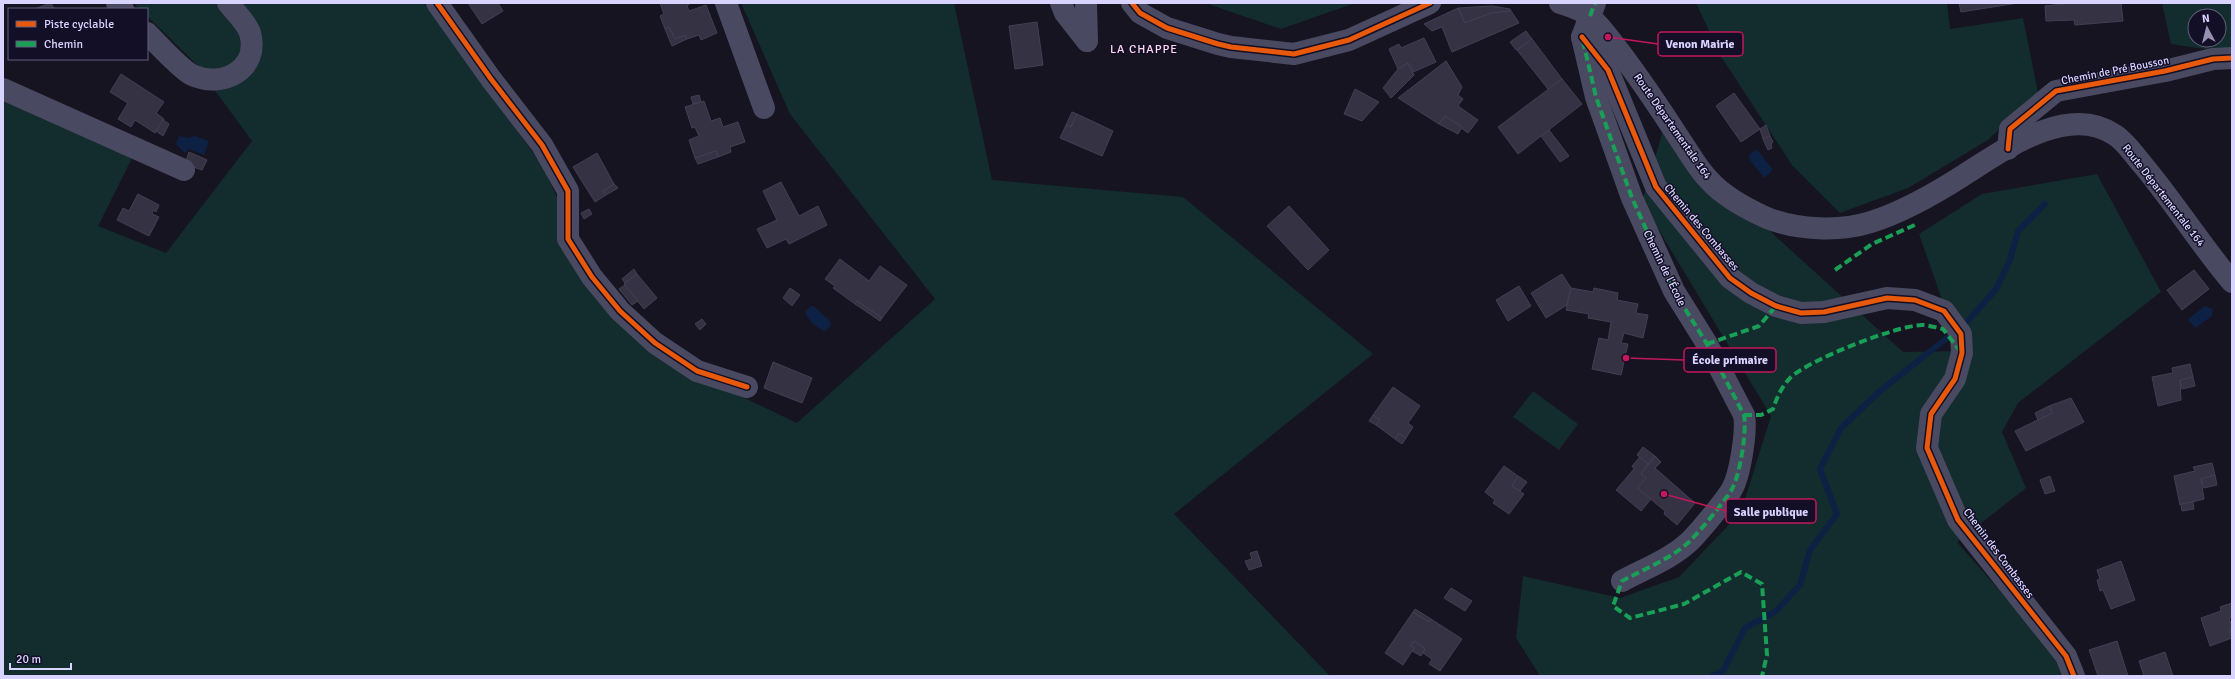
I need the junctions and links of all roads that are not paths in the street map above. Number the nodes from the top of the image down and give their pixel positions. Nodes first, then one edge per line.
1 (228, 3) edge
2 (437, 3) edge
3 (726, 3) edge
4 (1061, 3) edge
5 (1086, 3) edge
6 (1132, 3) edge
7 (1430, 3) edge
8 (1560, 3) edge
9 (1592, 10) edge
10 (148, 34) edge
11 (1582, 37) junction
12 (2232, 58) edge
13 (3, 89) edge
14 (764, 108) dead end
15 (2014, 145) junction
16 (184, 170) dead end
17 (2232, 282) edge
18 (747, 387) dead end
19 (1622, 581) dead end
20 (2074, 676) edge

1 - 10 street
2 - 18 street
3 - 14 street
4 - 5 street
6 - 7 street
8 - 9 street, Route Départementale 164
9 - 11 street
9 - 15 street, Route Départementale 164
11 - 19 street, Chemin de l'École
11 - 20 street, Chemin des Combasses
12 - 15 street, Chemin de Pré Bousson
13 - 16 street
15 - 17 street, Route Départementale 164

